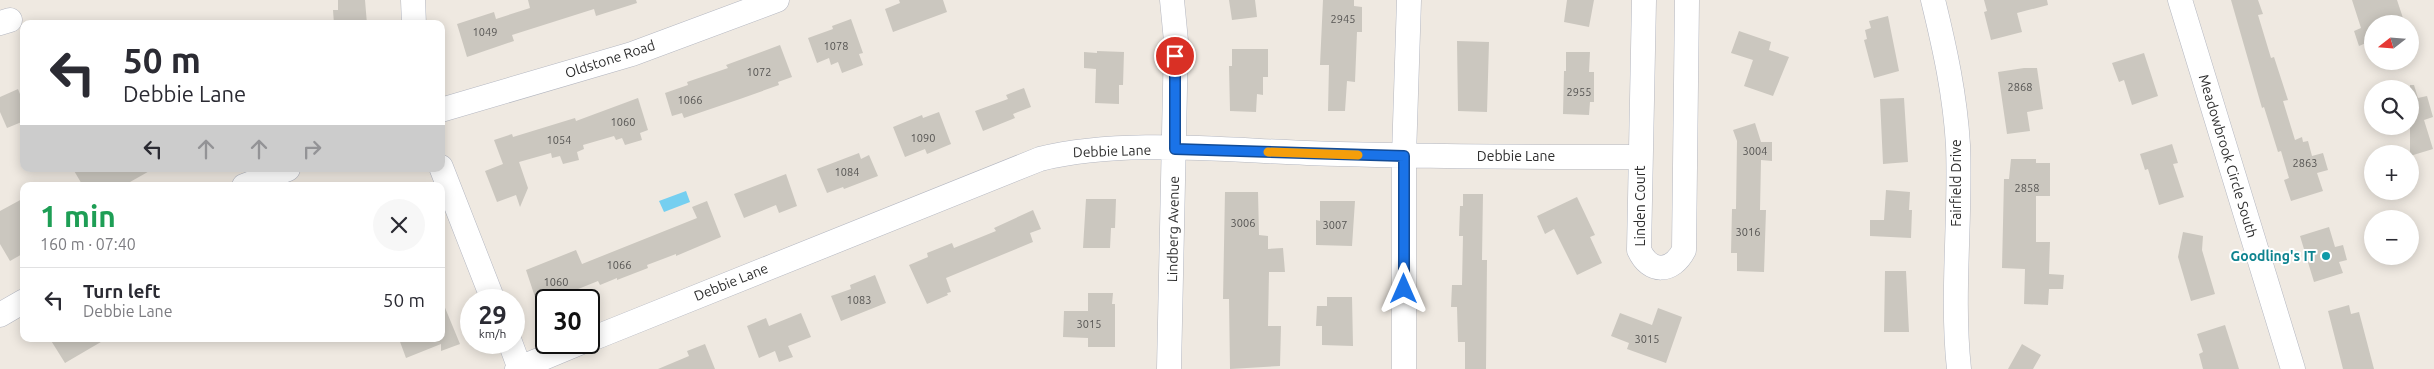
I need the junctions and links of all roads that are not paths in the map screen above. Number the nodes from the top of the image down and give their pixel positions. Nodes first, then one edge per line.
1 (412, 0) edge
2 (777, 0) edge
3 (1172, 0) edge
4 (1409, 0) edge
5 (1644, 0) edge
6 (1687, 0) edge
7 (1933, 0) edge
8 (2180, 0) edge
9 (414, 20) edge
10 (445, 109) edge
11 (1175, 149) junction
12 (1404, 156) junction
13 (1640, 157) junction
14 (280, 172) edge
15 (443, 172) edge
16 (254, 182) edge
17 (489, 289) edge
18 (20, 303) edge
19 (0, 315) edge
20 (600, 336) edge
21 (514, 354) edge
22 (554, 354) edge
23 (519, 369) edge
24 (1169, 369) edge
25 (1404, 369) edge
26 (1959, 369) edge
27 (2293, 369) edge

1 - 9 street
2 - 10 street, Oldstone Road
3 - 11 street, Lindberg Avenue
4 - 12 street
5 - 13 street, Linden Court
6 - 13 street, Linden Court
7 - 26 street, Fairfield Drive
8 - 27 street, Meadowbrook Circle South
11 - 12 street, Debbie Lane
11 - 20 street, Debbie Lane
11 - 24 street, Lindberg Avenue
12 - 13 street, Debbie Lane
12 - 25 street
14 - 16 street
15 - 17 street
18 - 19 street
21 - 23 street
22 - 23 street

